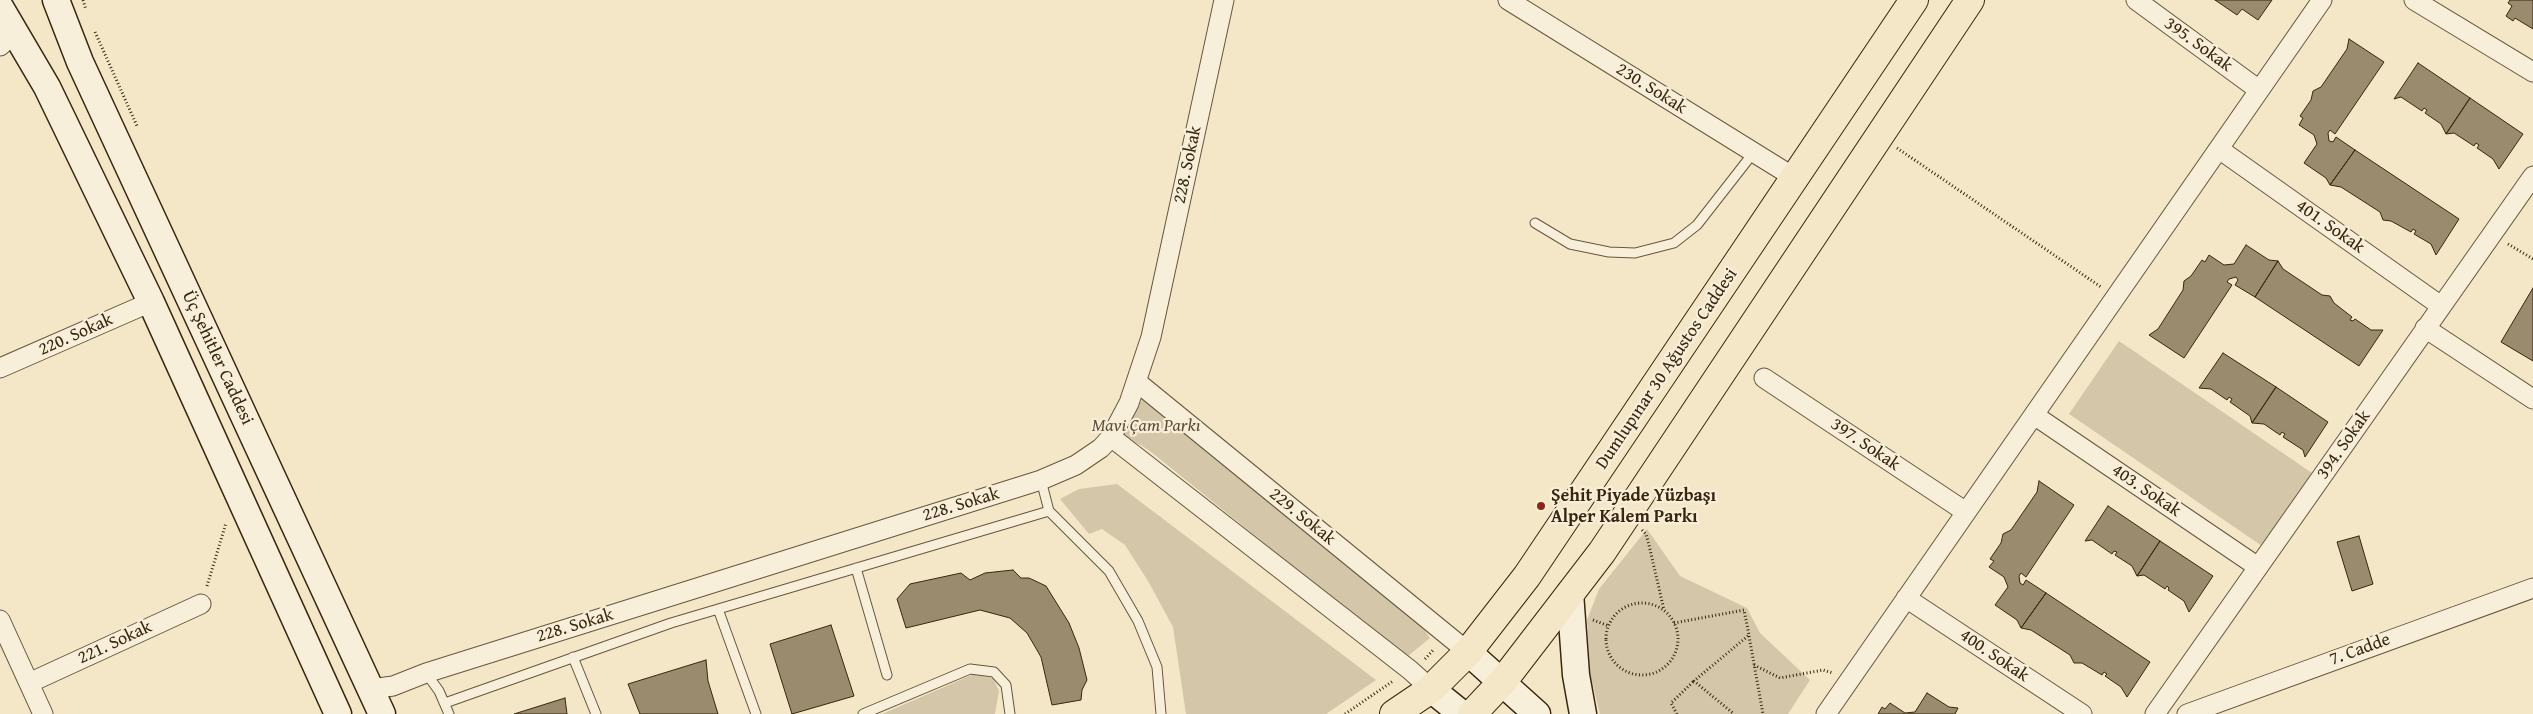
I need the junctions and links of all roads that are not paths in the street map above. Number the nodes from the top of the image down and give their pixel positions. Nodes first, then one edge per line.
1 (56, 0) edge
2 (1224, 0) edge
3 (1508, 0) edge
4 (1914, 0) edge
5 (1970, 0) edge
6 (2136, 0) edge
7 (2322, 0) edge
8 (2414, 0) edge
9 (0, 7) edge
10 (8, 39) edge
11 (2533, 72) edge
12 (2259, 90) junction
13 (2218, 149) junction
14 (1754, 152) junction
15 (2533, 176) edge
16 (1795, 178) junction
17 (1535, 223) dead end
18 (151, 302) junction
19 (2441, 306) junction
20 (2425, 328) junction
21 (0, 368) edge
22 (1764, 378) dead end
23 (1137, 382) junction
24 (2533, 400) edge
25 (2034, 415) junction
26 (1111, 437) junction
27 (1041, 480) junction
28 (1048, 512) junction
29 (1966, 512) junction
30 (2258, 566) junction
31 (856, 568) junction
32 (2533, 588) edge
33 (1570, 593) junction
34 (1906, 598) junction
35 (201, 604) road end
36 (718, 609) junction
37 (0, 620) edge
38 (1468, 652) junction
39 (573, 657) junction
40 (426, 673) junction
41 (887, 675) dead end
42 (1503, 681) junction
43 (28, 683) junction
44 (371, 689) junction
45 (1431, 690) junction
46 (445, 703) junction
47 (43, 714) edge
48 (338, 714) edge
49 (382, 714) edge
50 (449, 714) edge
51 (596, 714) edge
52 (756, 714) edge
53 (863, 714) edge
54 (1010, 714) edge
55 (1161, 714) edge
56 (1394, 714) edge
57 (1462, 714) edge
58 (1472, 714) edge
59 (1537, 714) edge
60 (1583, 714) edge
61 (1826, 714) edge
62 (2082, 714) edge
63 (2155, 714) edge
64 (2187, 714) edge

1 - 44 main road, Üç Şehitler Caddesi
2 - 23 street, 228. Sokak
3 - 14 street, 230. Sokak
4 - 16 main road, Dumlupınar 30 Ağustos Caddesi
5 - 33 main road
6 - 12 street, 395. Sokak
7 - 12 street
8 - 11 street
9 - 10 main road, Üç Şehitler Caddesi
10 - 18 main road, Üç Şehitler Caddesi
12 - 13 street
13 - 19 street, 401. Sokak
13 - 25 street
14 - 16 street, 230. Sokak
14 - 17 lane
15 - 19 street, 394. Sokak
16 - 38 main road, Dumlupınar 30 Ağustos Caddesi
18 - 21 street, 220. Sokak
18 - 48 main road, Üç Şehitler Caddesi
19 - 20 street, 394. Sokak
20 - 24 street
20 - 30 street, 394. Sokak
22 - 29 street, 397. Sokak
23 - 26 street, 228. Sokak
23 - 38 street, 229. Sokak
25 - 29 street
25 - 30 street, 403. Sokak
26 - 27 street, 228. Sokak
26 - 45 street
27 - 28 lane
27 - 40 street, 228. Sokak
28 - 31 lane
28 - 55 lane
29 - 34 street
30 - 63 street, 394. Sokak
31 - 36 lane
31 - 41 lane
32 - 64 street, 7. Cadde
33 - 42 main road
33 - 60 main road
34 - 61 street
34 - 62 street, 400. Sokak
35 - 43 street, 221. Sokak
36 - 39 lane
36 - 52 lane
37 - 43 street
38 - 42 main road
38 - 45 main road, Dumlupınar 30 Ağustos Caddesi
39 - 46 lane
39 - 51 lane
40 - 44 street, 228. Sokak
40 - 46 lane
42 - 58 main road
42 - 59 main road
43 - 47 street
44 - 49 main road, Üç Şehitler Caddesi
45 - 56 main road, Dumlupınar 30 Ağustos Caddesi
45 - 57 main road
46 - 50 lane
53 - 54 lane

